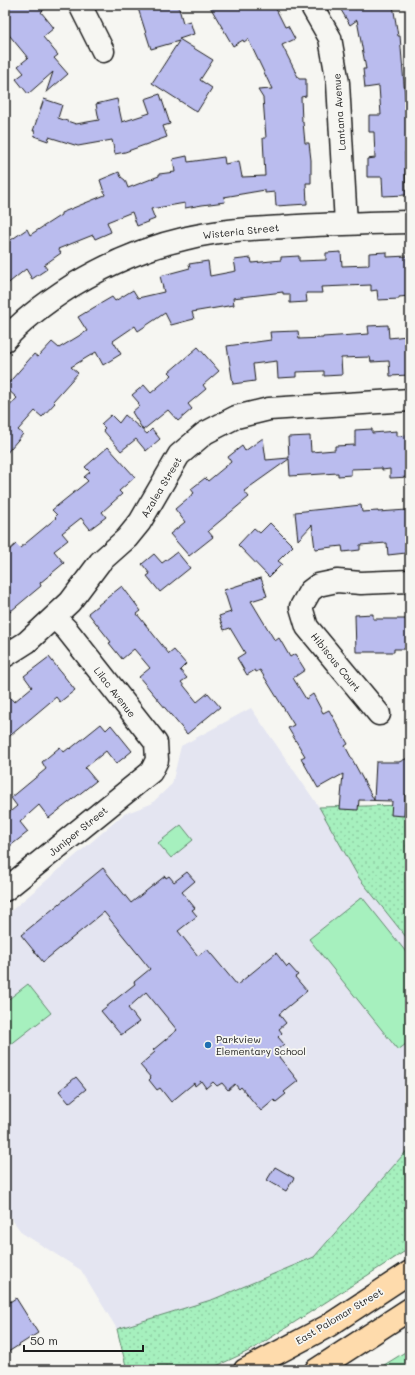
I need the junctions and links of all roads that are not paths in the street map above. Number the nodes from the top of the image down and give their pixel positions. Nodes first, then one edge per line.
1 (80, 5) edge
2 (311, 5) edge
3 (103, 51) dead end
4 (410, 222) edge
5 (346, 224) junction
6 (5, 340) edge
7 (410, 400) edge
8 (410, 581) edge
9 (54, 617) junction
10 (5, 656) edge
11 (379, 714) dead end
12 (151, 772) joint
13 (5, 890) edge
14 (410, 1272) edge
15 (410, 1309) edge
16 (246, 1370) edge
17 (316, 1370) edge

1 - 3 street
2 - 5 street, Lantana Avenue
4 - 5 street, Wisteria Street
5 - 6 street, Wisteria Street
7 - 9 street, Azalea Street
8 - 11 street, Hibiscus Court
9 - 10 street, Azalea Street
9 - 12 street, Lilac Avenue
12 - 13 street, Juniper Street
14 - 16 main road, East Palomar Street
15 - 17 main road

